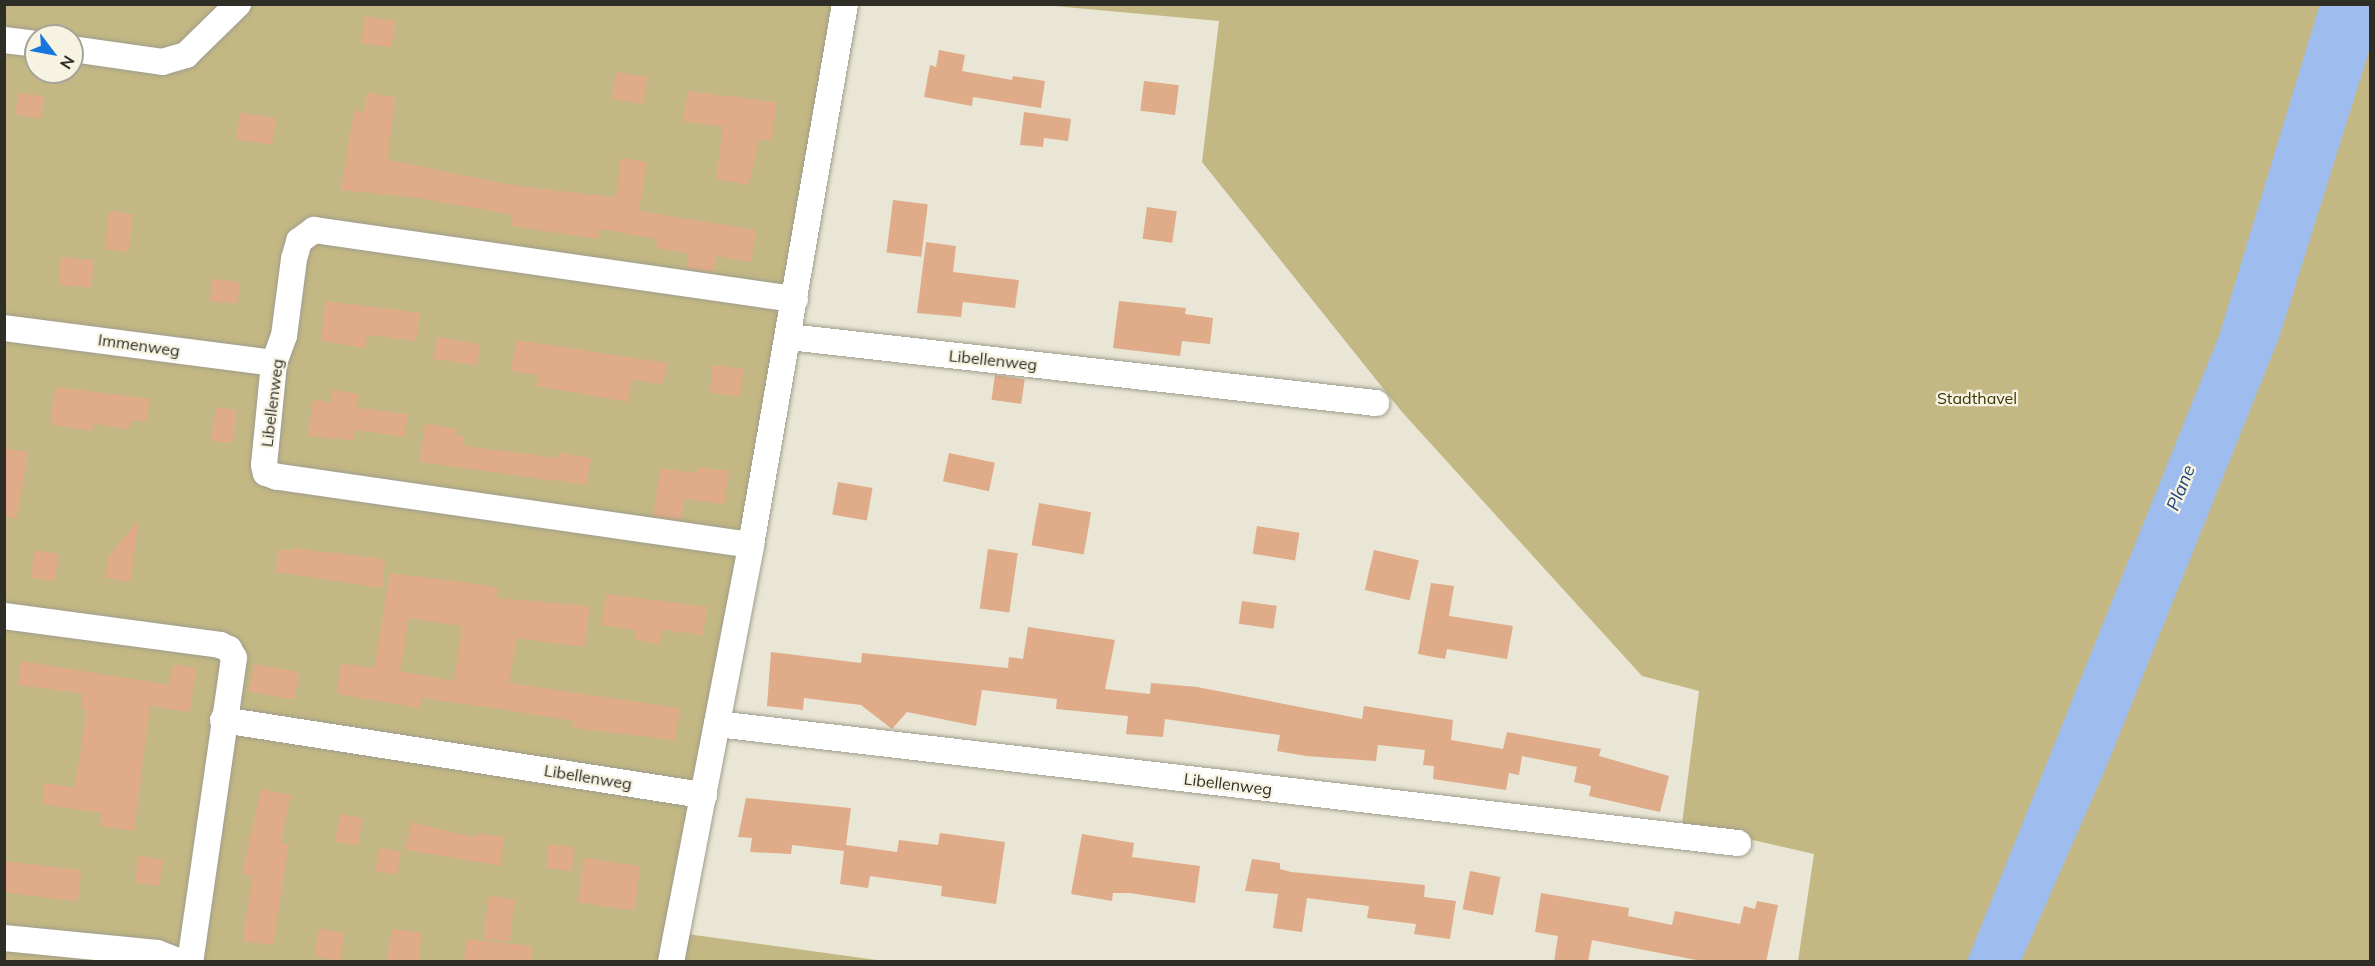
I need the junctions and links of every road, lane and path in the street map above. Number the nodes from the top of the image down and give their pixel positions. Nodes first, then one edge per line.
1 (238, 4) edge
2 (844, 4) edge
3 (4, 40) edge
4 (24, 42) edge
5 (84, 52) edge
6 (795, 299) junction
7 (4, 328) edge
8 (789, 337) junction
9 (274, 363) junction
10 (1376, 403) dead end
11 (752, 545) junction
12 (4, 616) edge
13 (223, 720) junction
14 (717, 724) junction
15 (704, 795) junction
16 (1738, 843) dead end
17 (4, 938) edge
18 (181, 962) edge
19 (190, 962) edge
20 (671, 962) edge

1 - 5 street
2 - 6 street
3 - 4 street
6 - 8 street
6 - 9 street, Libellenweg
7 - 9 street, Immenweg
8 - 10 street, Libellenweg
8 - 11 street
9 - 11 street, Libellenweg
11 - 14 street
12 - 13 street
13 - 15 street, Libellenweg
13 - 19 street
14 - 15 street
14 - 16 street, Libellenweg
15 - 20 street
17 - 18 street

